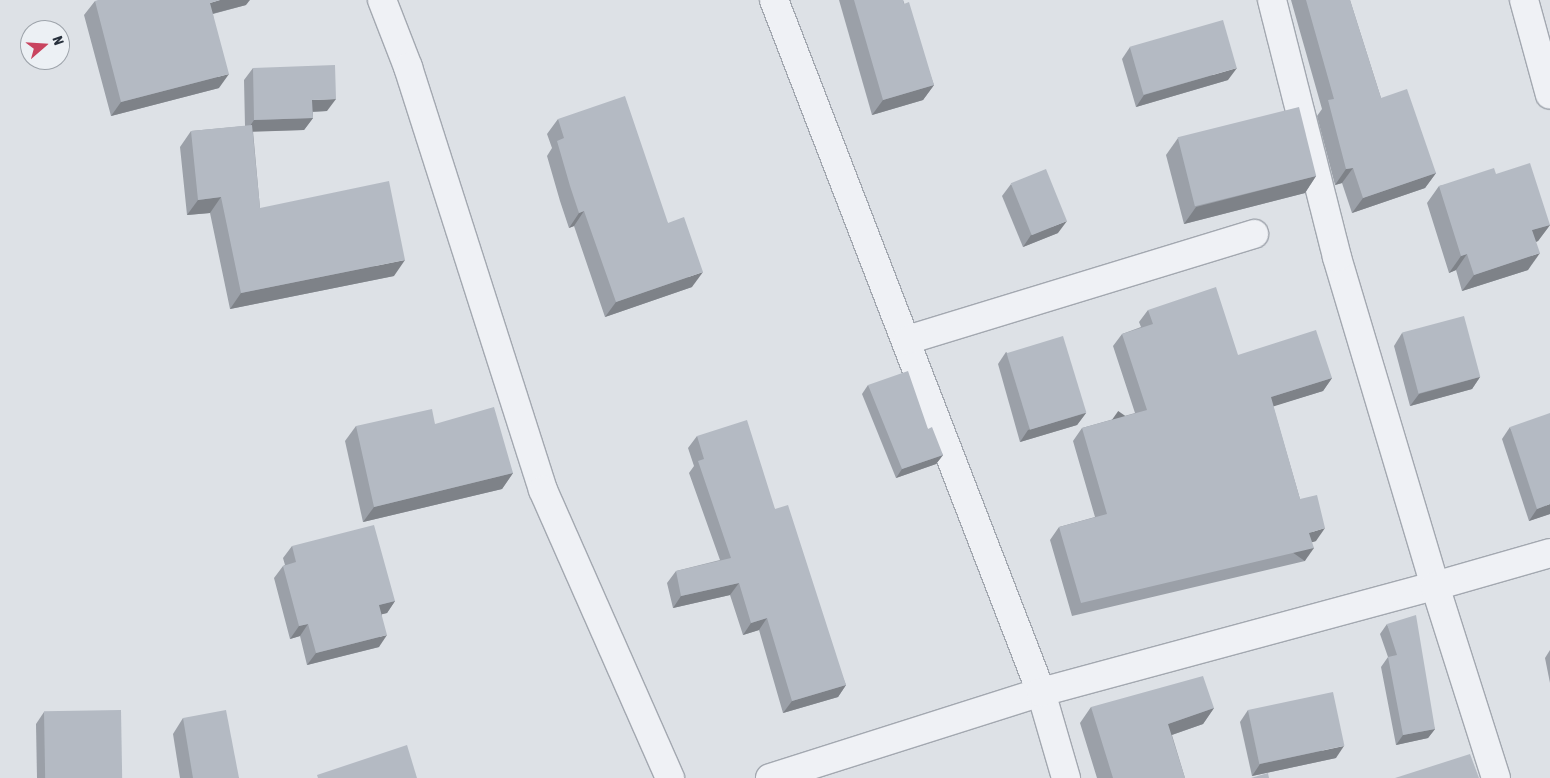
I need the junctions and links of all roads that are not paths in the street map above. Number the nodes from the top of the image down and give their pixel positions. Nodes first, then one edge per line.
1 (382, 0) edge
2 (774, 0) edge
3 (1272, 0) edge
4 (1524, 0) edge
5 (1550, 95) edge
6 (1254, 234) dead end
7 (907, 340) junction
8 (1550, 553) edge
9 (1435, 586) junction
10 (1041, 692) junction
11 (670, 778) edge
12 (770, 778) edge
13 (1066, 778) edge
14 (1496, 778) edge

1 - 11 street
2 - 7 street
3 - 9 street
4 - 5 street
6 - 7 street
7 - 10 street
8 - 9 street
9 - 10 street
9 - 14 street
10 - 12 street
10 - 13 street

